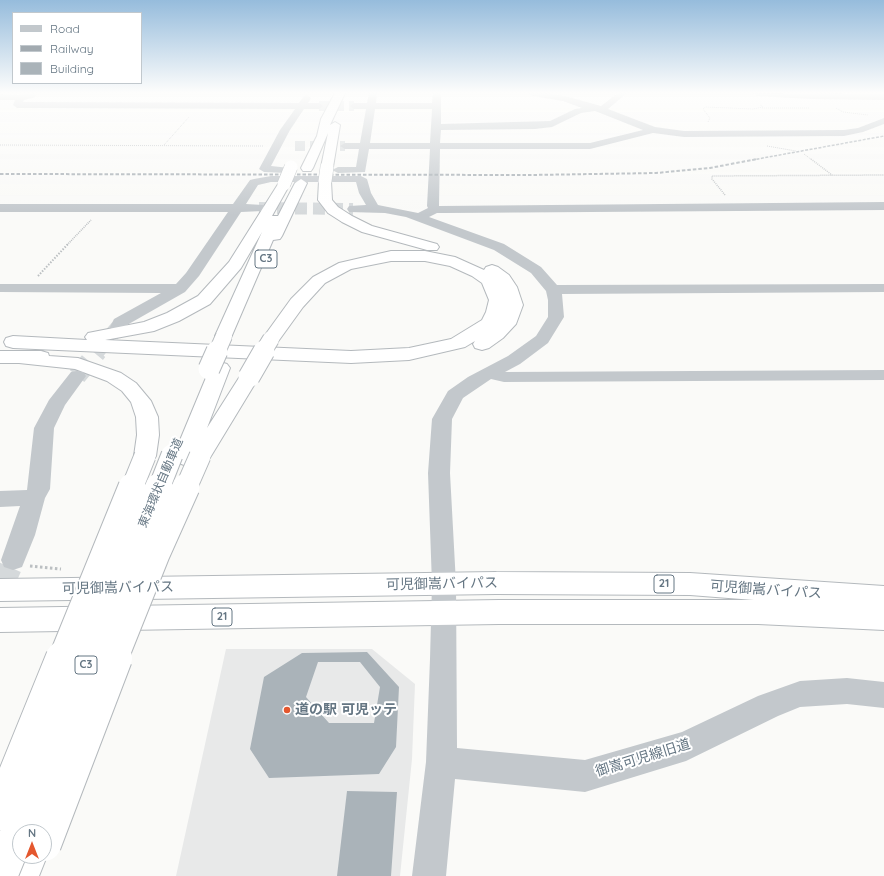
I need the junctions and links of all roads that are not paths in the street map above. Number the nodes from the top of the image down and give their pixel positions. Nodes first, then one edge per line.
1 (283, 134) edge
2 (311, 134) edge
3 (322, 134) edge
4 (333, 134) edge
5 (367, 134) edge
6 (436, 134) edge
7 (638, 134) edge
8 (683, 134) edge
9 (730, 134) edge
10 (276, 146) junction
11 (288, 146) tunnel mouth
12 (345, 146) tunnel mouth
13 (365, 146) junction
14 (436, 146) junction
15 (295, 173) junction
16 (884, 206) edge
17 (0, 208) edge
18 (237, 208) junction
19 (259, 208) tunnel mouth
20 (374, 208) junction
21 (352, 209) tunnel mouth
22 (436, 209) junction
23 (420, 217) junction
24 (0, 288) edge
25 (884, 288) edge
26 (180, 289) junction
27 (553, 290) junction
28 (118, 327) tunnel mouth
29 (6, 342) edge
30 (0, 357) edge
31 (489, 373) junction
32 (884, 375) edge
33 (77, 376) tunnel mouth
34 (175, 456) junction
35 (34, 498) junction
36 (0, 499) edge
37 (17, 563) tunnel mouth
38 (444, 584) junction
39 (0, 590) edge
40 (884, 598) edge
41 (445, 613) junction
42 (884, 618) edge
43 (0, 620) edge
44 (884, 695) edge
45 (441, 762) junction
46 (0, 813) edge
47 (40, 824) edge
48 (51, 824) edge
49 (25, 864) edge
50 (37, 864) edge
51 (0, 876) edge
52 (20, 876) edge
53 (32, 876) edge
54 (429, 876) edge

1 - 10 street
2 - 15 highway, 東海環状自動車道 / C3
3 - 15 highway, 東海環状自動車道 / C3
4 - 30 highway
5 - 13 street
6 - 14 street
7 - 14 street
8 - 9 street
10 - 11 street
10 - 13 street
12 - 13 street
13 - 14 street
14 - 22 street
15 - 29 highway
15 - 34 highway, 東海環状自動車道 / C3, bridge
16 - 22 street
17 - 18 street
18 - 19 street
18 - 20 street
18 - 26 street
20 - 21 street
20 - 23 street
22 - 23 street
23 - 27 street
24 - 26 street
25 - 27 street
26 - 28 street
27 - 31 street
29 - 34 highway, bridge
30 - 34 highway
31 - 32 street
31 - 38 street
33 - 35 street
34 - 46 highway, bridge
34 - 47 highway, 東海環状自動車道 / C3
34 - 48 highway, bridge
34 - 51 highway, 東海環状自動車道 / C3, bridge
35 - 36 street
35 - 37 street
38 - 39 highway, 可児御嵩バイパス / 21
38 - 40 highway, 可児御嵩バイパス / 21
38 - 41 street
41 - 42 highway, 可児御嵩バイパス / 21
41 - 43 highway, 可児御嵩バイパス / 21
41 - 45 street
44 - 45 street, 御嵩可児線旧道
45 - 54 street
49 - 52 highway
50 - 53 highway

